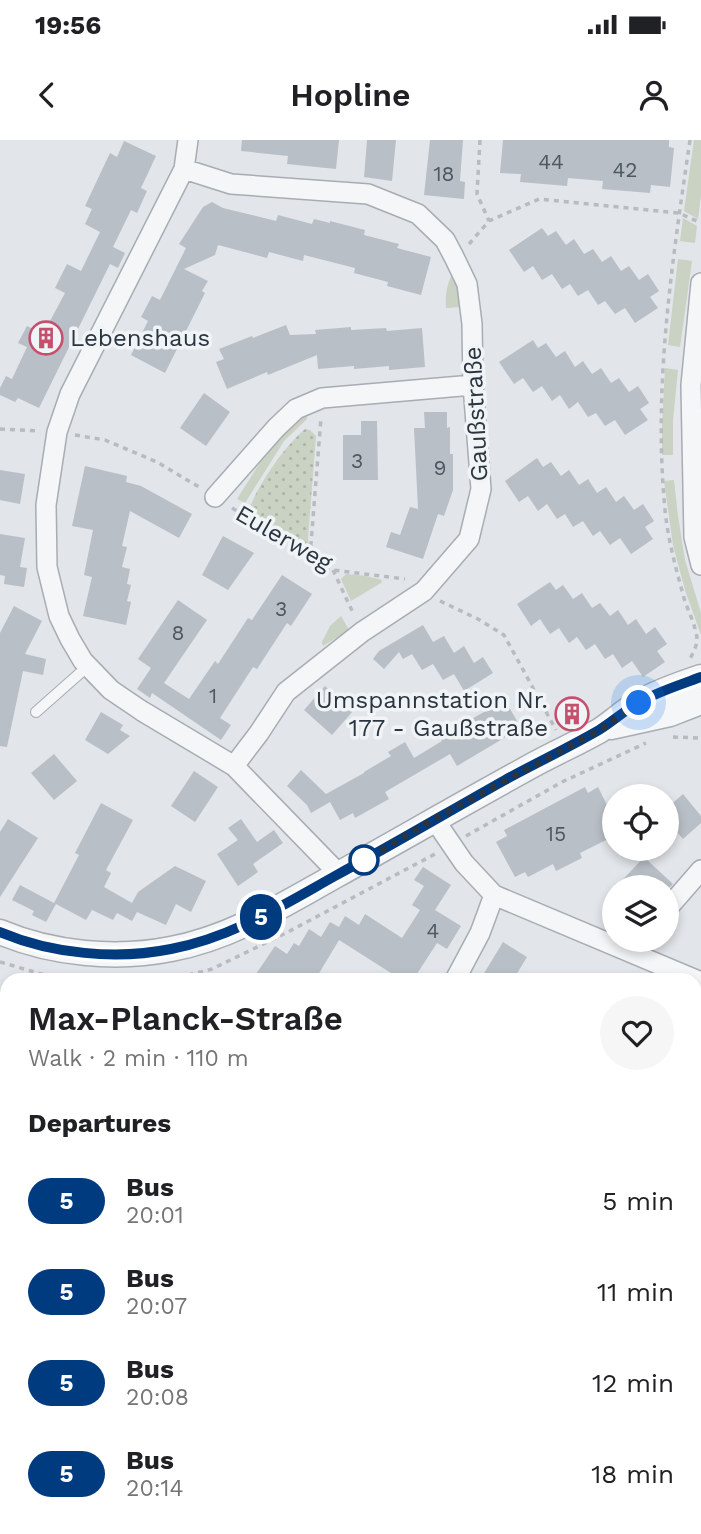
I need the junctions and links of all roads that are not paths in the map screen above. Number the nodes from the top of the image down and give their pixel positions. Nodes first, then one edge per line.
1 (188, 140) edge
2 (184, 169) junction
3 (701, 283) edge
4 (477, 395) junction
5 (215, 497) road end
6 (698, 504) edge
7 (701, 565) edge
8 (88, 666) junction
9 (701, 677) edge
10 (701, 702) edge
11 (36, 712) dead end
12 (670, 714) junction
13 (701, 719) edge
14 (600, 730) junction
15 (234, 766) junction
16 (434, 819) junction
17 (701, 870) edge
18 (339, 874) junction
19 (494, 895) junction
20 (679, 895) edge
21 (2, 938) edge
22 (602, 938) edge
23 (640, 952) edge
24 (459, 973) edge
25 (660, 973) edge

1 - 2 street
2 - 4 street, Gaußstraße
2 - 8 street
3 - 6 street
4 - 5 street, Eulerweg
4 - 15 street, Gaußstraße
6 - 7 street
8 - 11 lane
8 - 15 street
9 - 14 street
10 - 12 street
12 - 13 street
12 - 14 street
14 - 16 street
15 - 18 street
16 - 18 street
16 - 19 street
17 - 20 street
18 - 21 street
19 - 22 street
19 - 24 street
23 - 25 street

